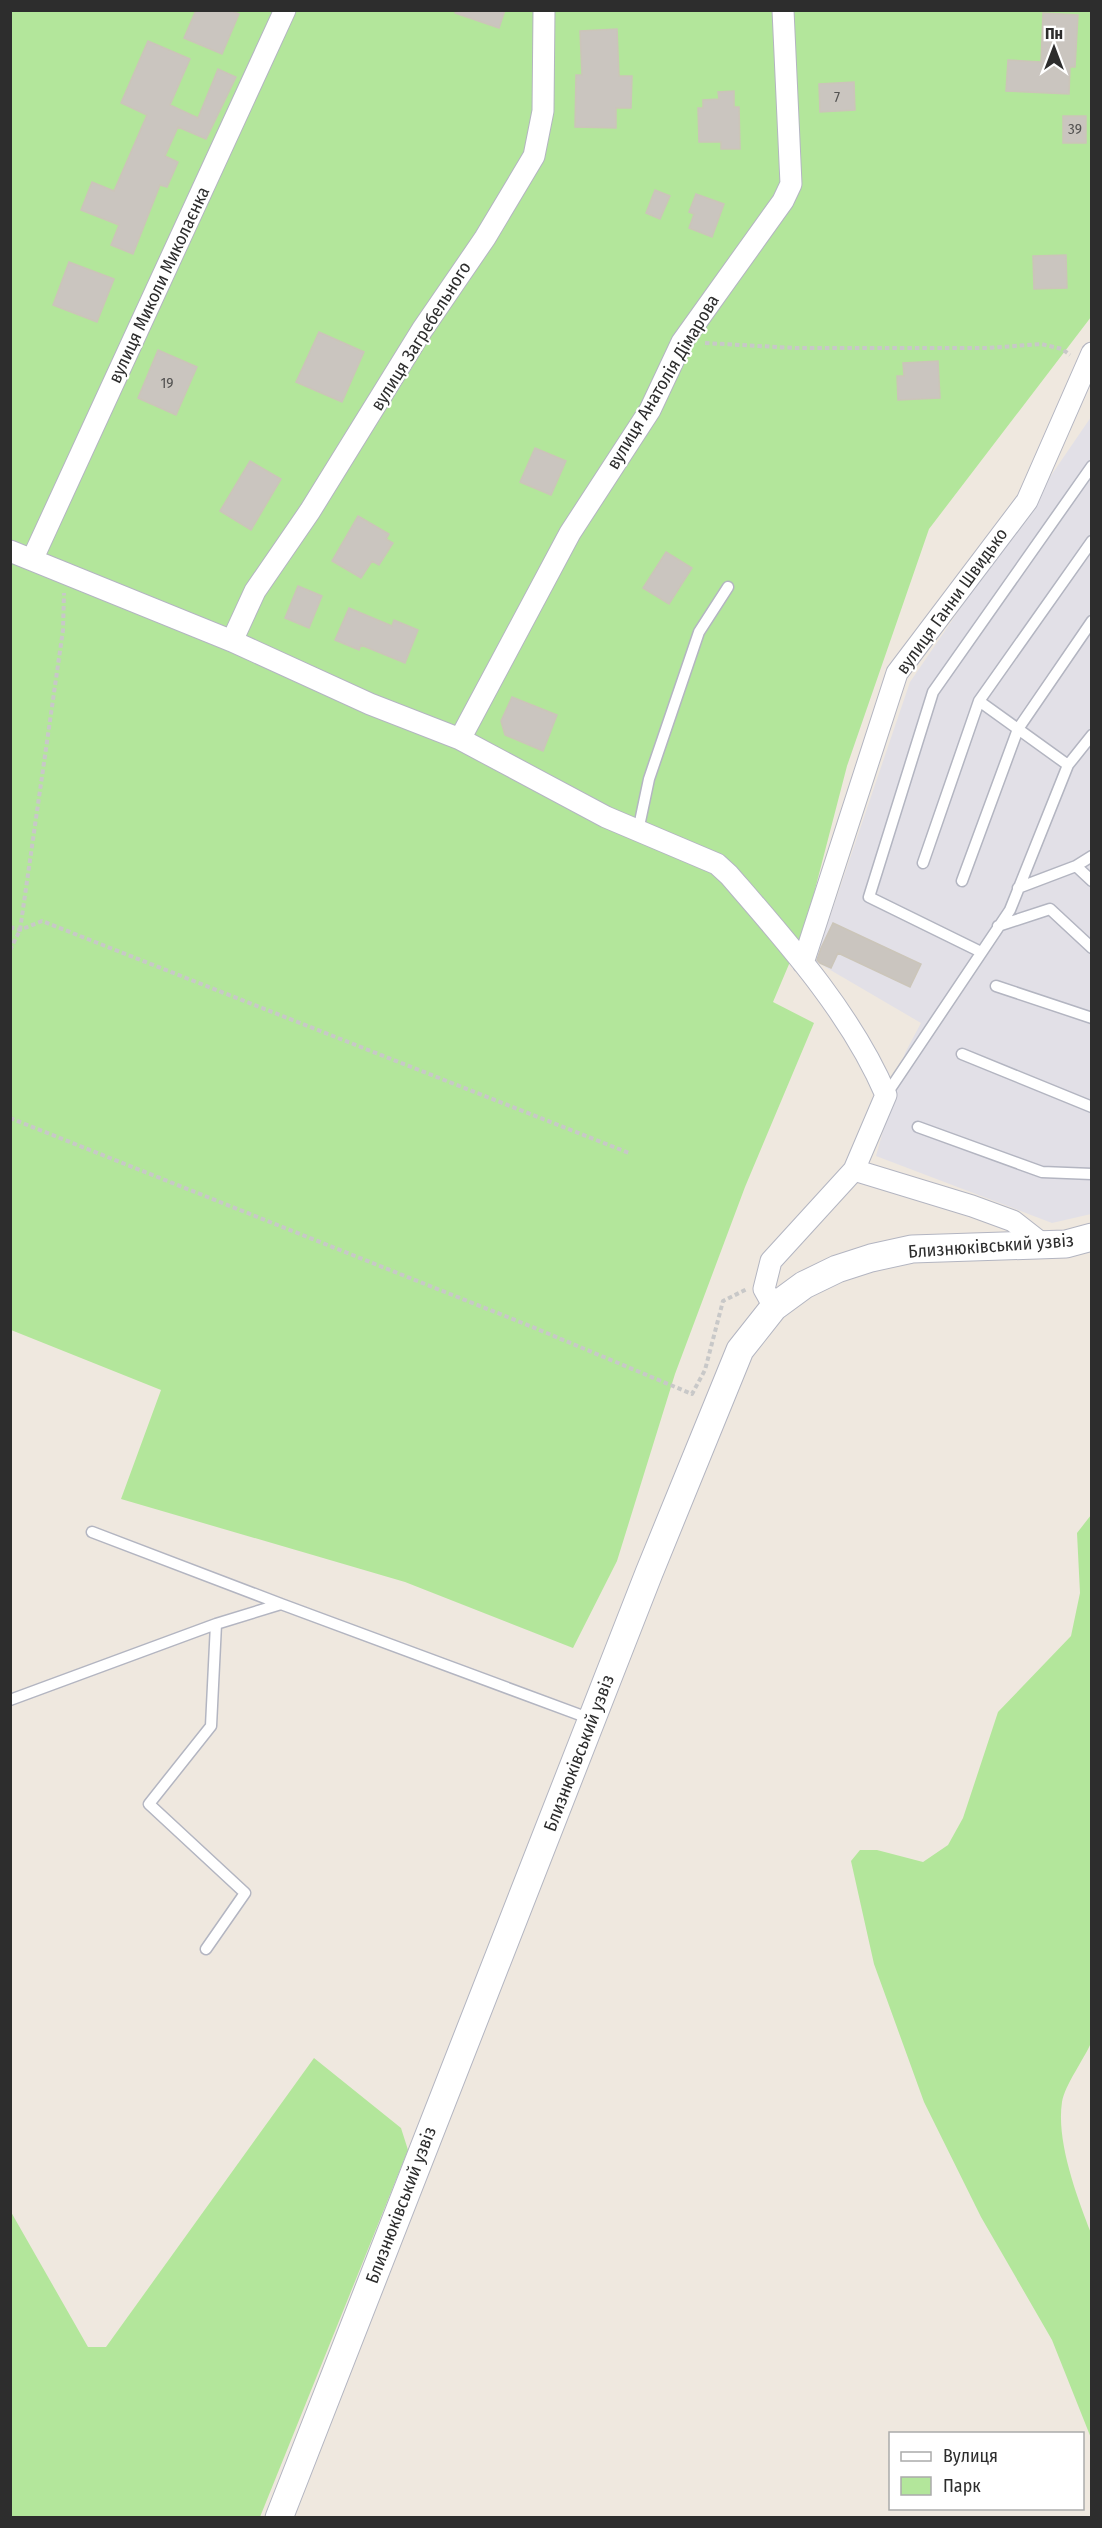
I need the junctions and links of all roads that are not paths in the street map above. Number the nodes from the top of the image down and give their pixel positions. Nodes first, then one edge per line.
1 (285, 10) edge
2 (544, 10) edge
3 (783, 10) edge
4 (1089, 359) edge
5 (1092, 466) edge
6 (1092, 541) edge
7 (10, 552) edge
8 (32, 560) junction
9 (728, 587) dead end
10 (1092, 621) edge
11 (232, 640) junction
12 (979, 701) junction
13 (1018, 729) junction
14 (1092, 735) edge
15 (460, 739) junction
16 (1068, 765) junction
17 (638, 831) junction
18 (1092, 855) edge
19 (923, 863) dead end
20 (1076, 866) junction
21 (962, 881) dead end
22 (1092, 881) edge
23 (1018, 888) junction
24 (998, 926) junction
25 (1092, 948) edge
26 (981, 952) junction
27 (803, 963) junction
28 (996, 986) dead end
29 (1092, 1018) edge
30 (962, 1054) dead end
31 (886, 1095) junction
32 (1092, 1107) edge
33 (918, 1126) dead end
34 (854, 1170) junction
35 (1092, 1174) edge
36 (1092, 1237) edge
37 (1045, 1246) junction
38 (774, 1307) junction
39 (92, 1532) dead end
40 (281, 1604) junction
41 (216, 1624) junction
42 (10, 1700) edge
43 (592, 1720) junction
44 (206, 1949) dead end
45 (279, 2517) edge

1 - 8 street, вулиця Миколи Миколаєнка
2 - 11 street, вулиця Загребельного
3 - 15 street, вулиця Анатолія Дімарова
4 - 27 street, вулиця Ганни Швидько
5 - 26 lane
6 - 12 lane
7 - 8 street
8 - 11 street
9 - 17 lane
10 - 13 lane
11 - 15 street
12 - 13 lane
12 - 19 lane
13 - 16 lane
13 - 21 lane
14 - 16 lane
15 - 17 street
16 - 23 lane
17 - 27 street
18 - 20 lane
20 - 22 lane
20 - 23 lane
23 - 24 lane
24 - 25 lane
24 - 26 lane
26 - 31 lane
27 - 31 street
28 - 29 lane
30 - 32 lane
31 - 34 street
33 - 35 lane
34 - 37 street
34 - 38 street
36 - 37 street, Близнюківський узвіз
37 - 38 street, Близнюківський узвіз
38 - 43 street, Близнюківський узвіз
39 - 40 lane
40 - 41 lane
40 - 43 lane
41 - 42 lane
41 - 44 lane
43 - 45 street, Близнюківський узвіз

